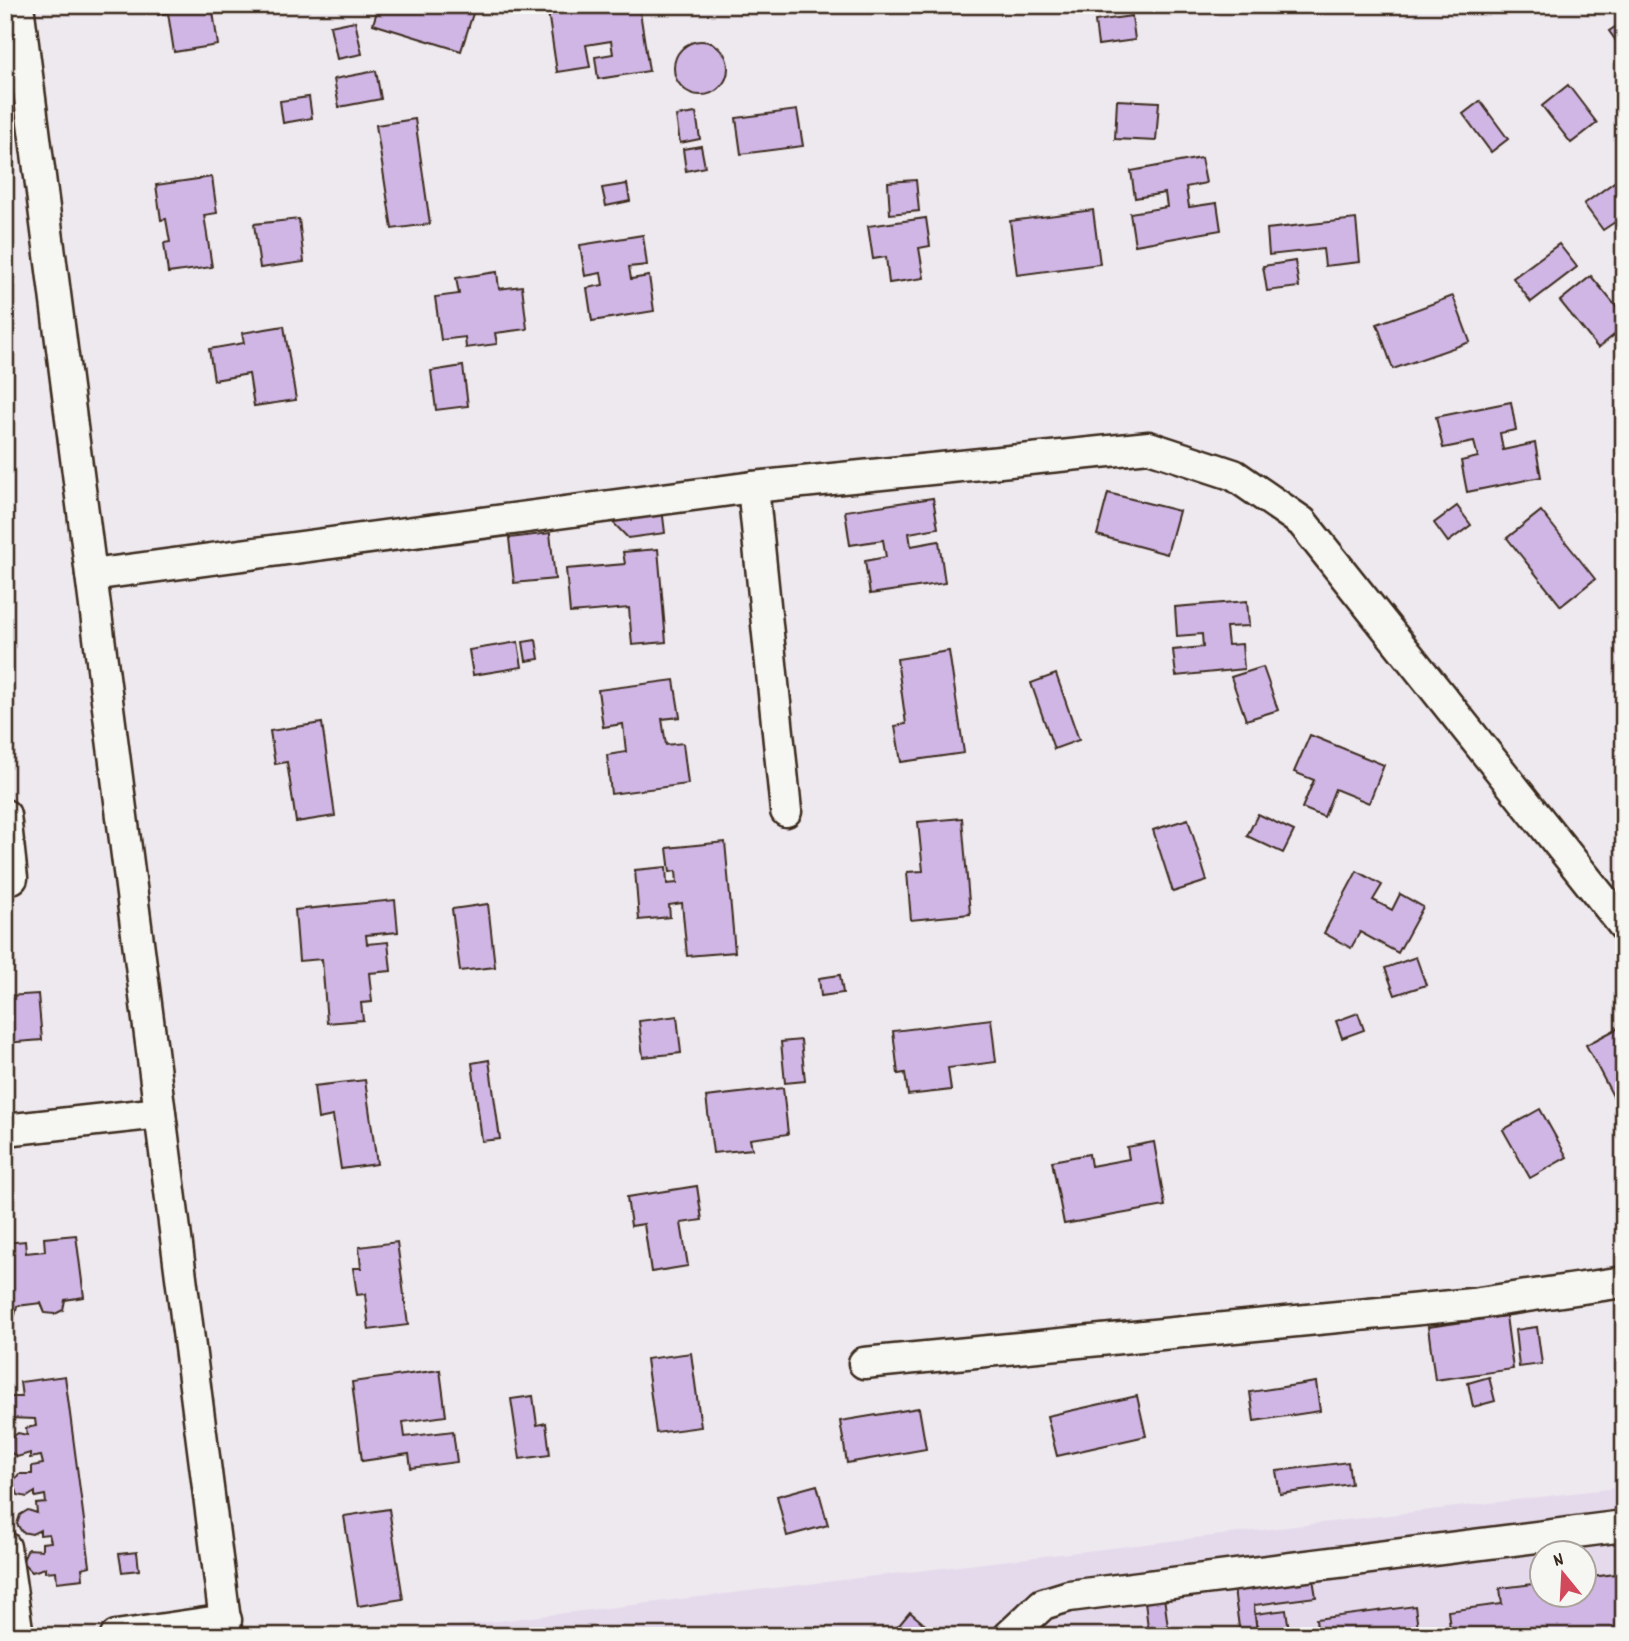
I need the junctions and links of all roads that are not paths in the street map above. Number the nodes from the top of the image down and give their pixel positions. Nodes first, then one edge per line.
1 (18, 5) edge
2 (19, 141) edge
3 (753, 487) junction
4 (92, 575) junction
5 (786, 811) dead end
6 (5, 815) edge
7 (12, 878) dead end
8 (1624, 926) edge
9 (160, 1113) junction
10 (5, 1130) edge
11 (1624, 1282) edge
12 (864, 1363) dead end
13 (1624, 1526) edge
14 (5, 1547) edge
15 (227, 1628) edge
16 (18, 1636) edge
17 (116, 1636) edge
18 (1009, 1636) edge

1 - 2 street
2 - 4 street
3 - 4 street
3 - 5 street
3 - 8 street
4 - 9 street
6 - 7 street
9 - 10 street
9 - 15 street
11 - 12 street
13 - 18 street
14 - 16 street
15 - 17 street

